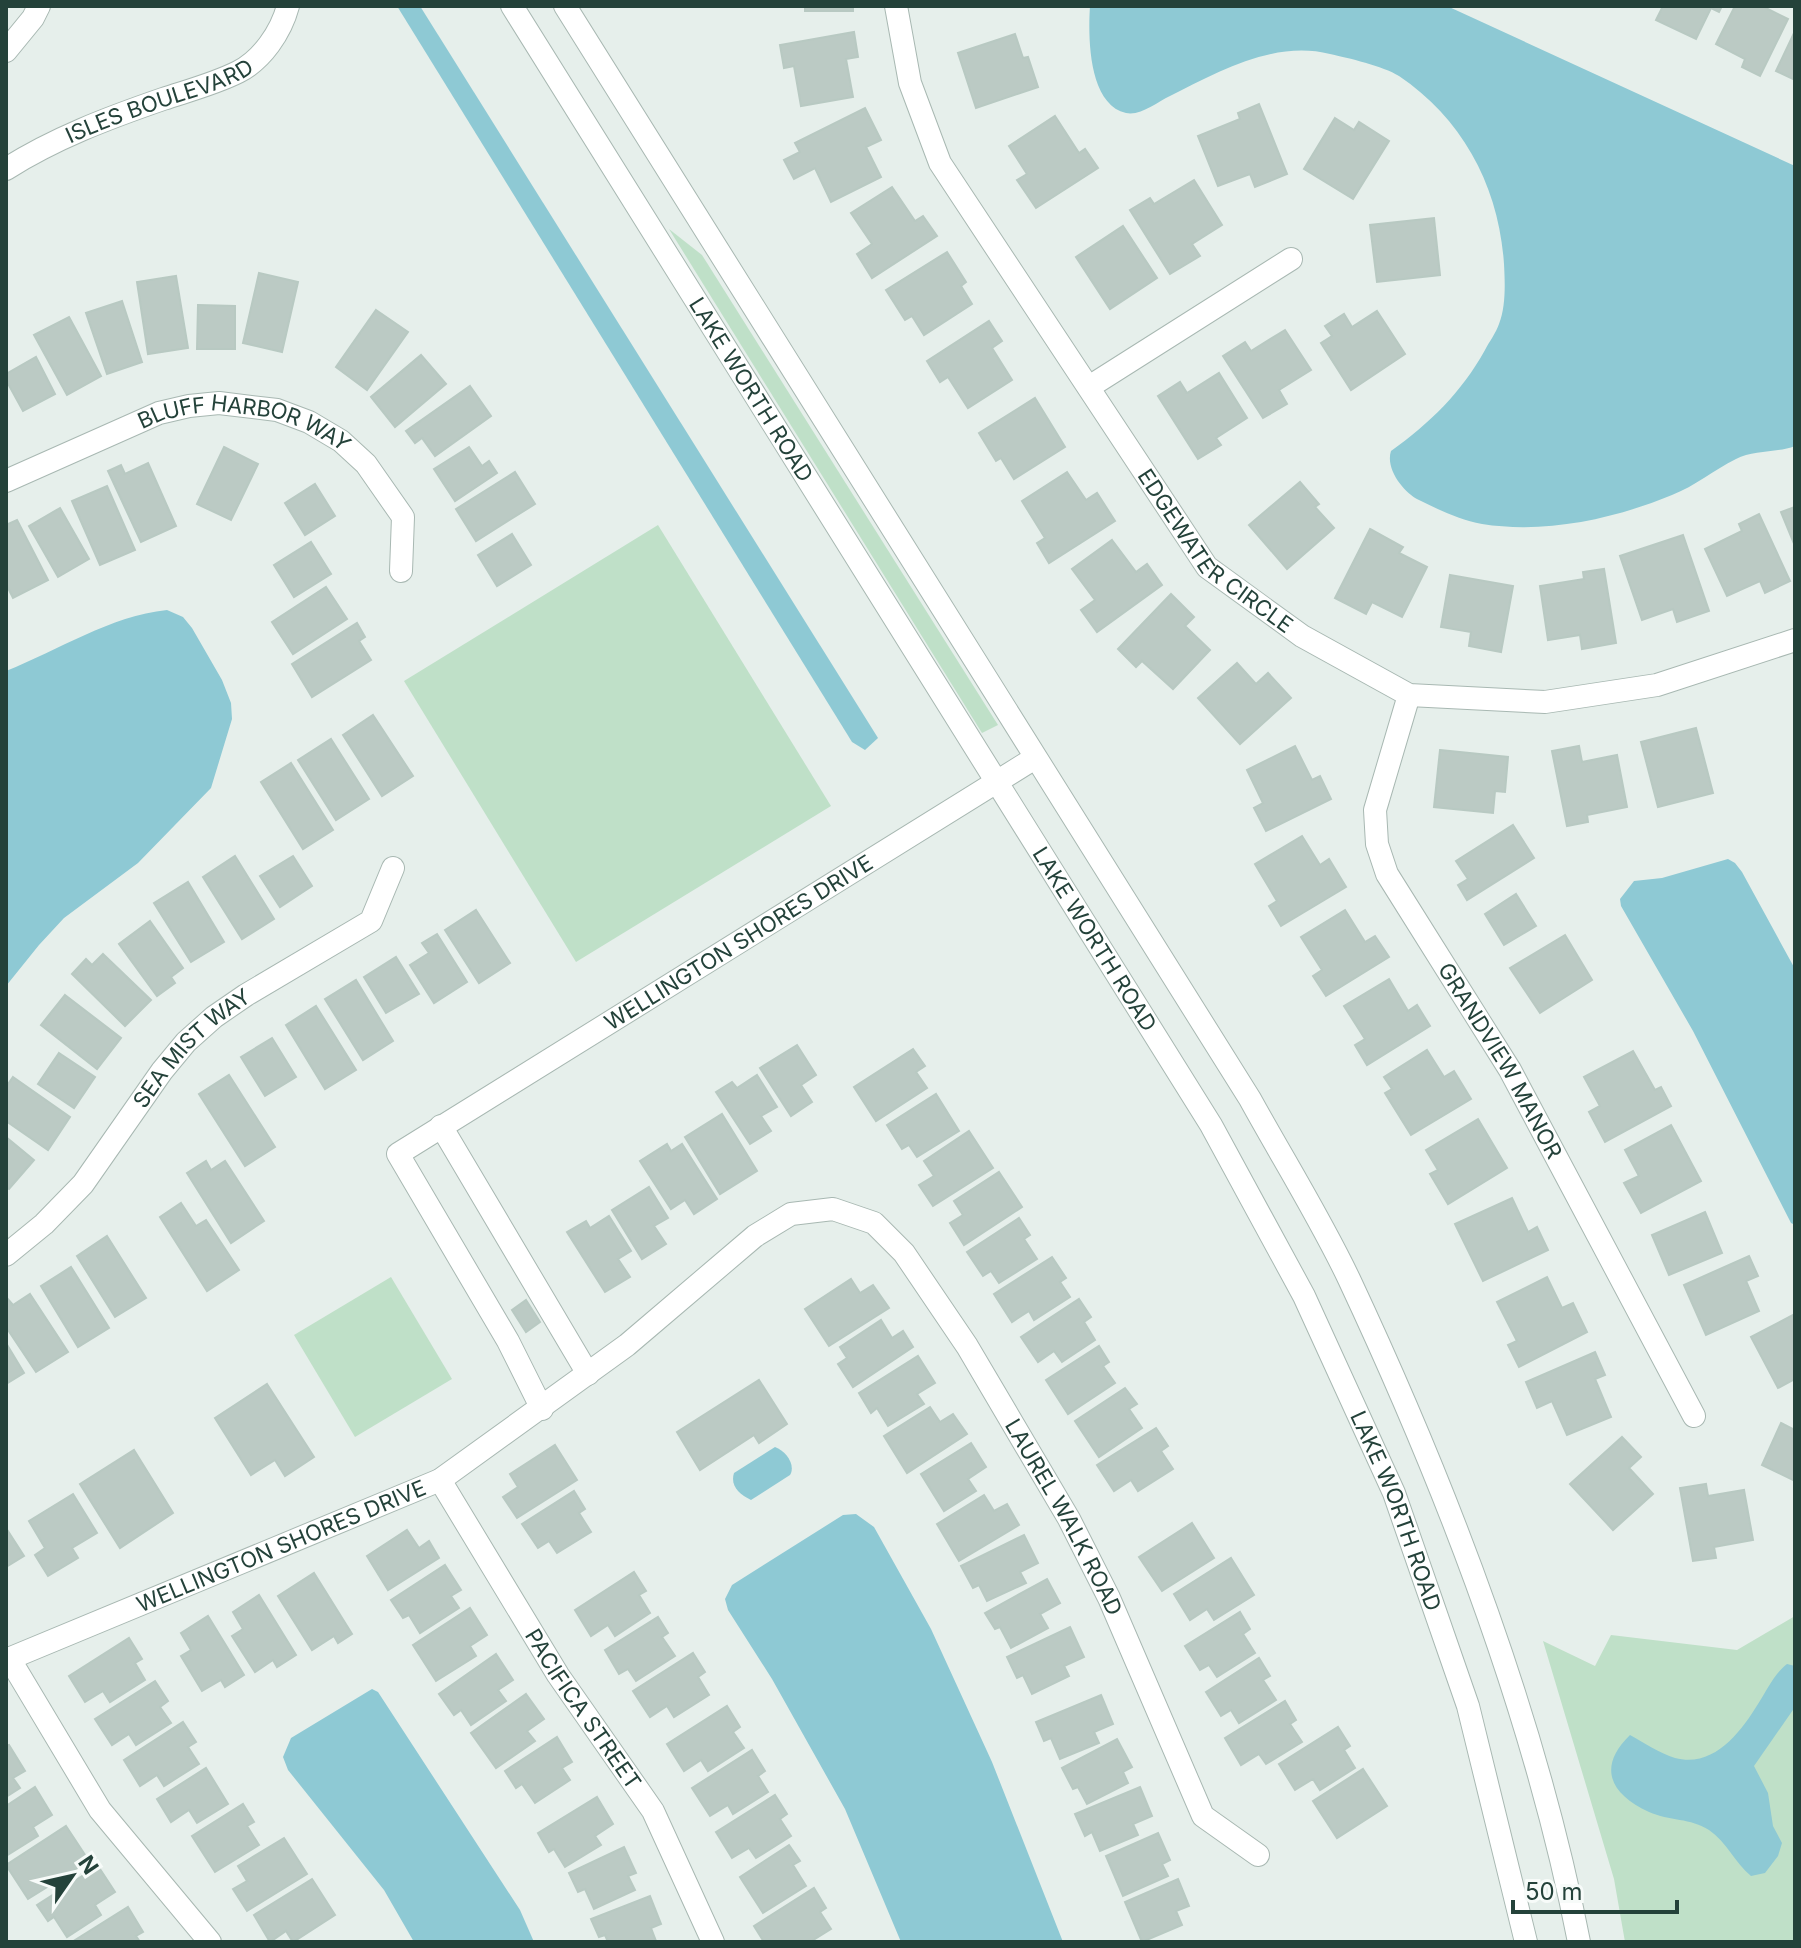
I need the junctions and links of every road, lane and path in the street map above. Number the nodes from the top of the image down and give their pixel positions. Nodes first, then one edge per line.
1 (39, 6) edge
2 (288, 6) edge
3 (512, 6) edge
4 (565, 6) edge
5 (896, 6) edge
6 (6, 51) edge
7 (6, 169) edge
8 (1291, 259) dead end
9 (1089, 387) junction
10 (6, 481) edge
11 (401, 571) dead end
12 (1795, 640) edge
13 (1409, 695) junction
14 (1035, 758) junction
15 (997, 782) junction
16 (393, 868) dead end
17 (441, 1126) junction
18 (833, 1209) joint
19 (6, 1255) edge
20 (588, 1374) junction
21 (542, 1409) junction
22 (1694, 1416) dead end
23 (440, 1480) junction
24 (8, 1659) edge
25 (1258, 1855) dead end
26 (210, 1942) edge
27 (713, 1942) edge
28 (1526, 1942) edge
29 (1579, 1942) edge

1 - 6 street
2 - 7 street, ISLES BOULEVARD
3 - 15 street, LAKE WORTH ROAD
4 - 14 street, LAKE WORTH ROAD
5 - 9 street, EDGEWATER CIRCLE
8 - 9 street
9 - 13 street, EDGEWATER CIRCLE
10 - 11 street, BLUFF HARBOR WAY
12 - 13 street, EDGEWATER CIRCLE
13 - 22 street, GRANDVIEW MANOR
14 - 15 street, WELLINGTON SHORES DRIVE
14 - 29 street, LAKE WORTH ROAD
15 - 17 street, WELLINGTON SHORES DRIVE
15 - 28 street, LAKE WORTH ROAD
16 - 19 street, SEA MIST WAY
17 - 20 street
17 - 21 street, WELLINGTON SHORES DRIVE
18 - 20 street, WELLINGTON SHORES DRIVE
18 - 25 street, LAUREL WALK ROAD
20 - 21 street, WELLINGTON SHORES DRIVE
21 - 23 street, WELLINGTON SHORES DRIVE
23 - 24 street, WELLINGTON SHORES DRIVE
23 - 27 street, PACIFICA STREET
24 - 26 street

